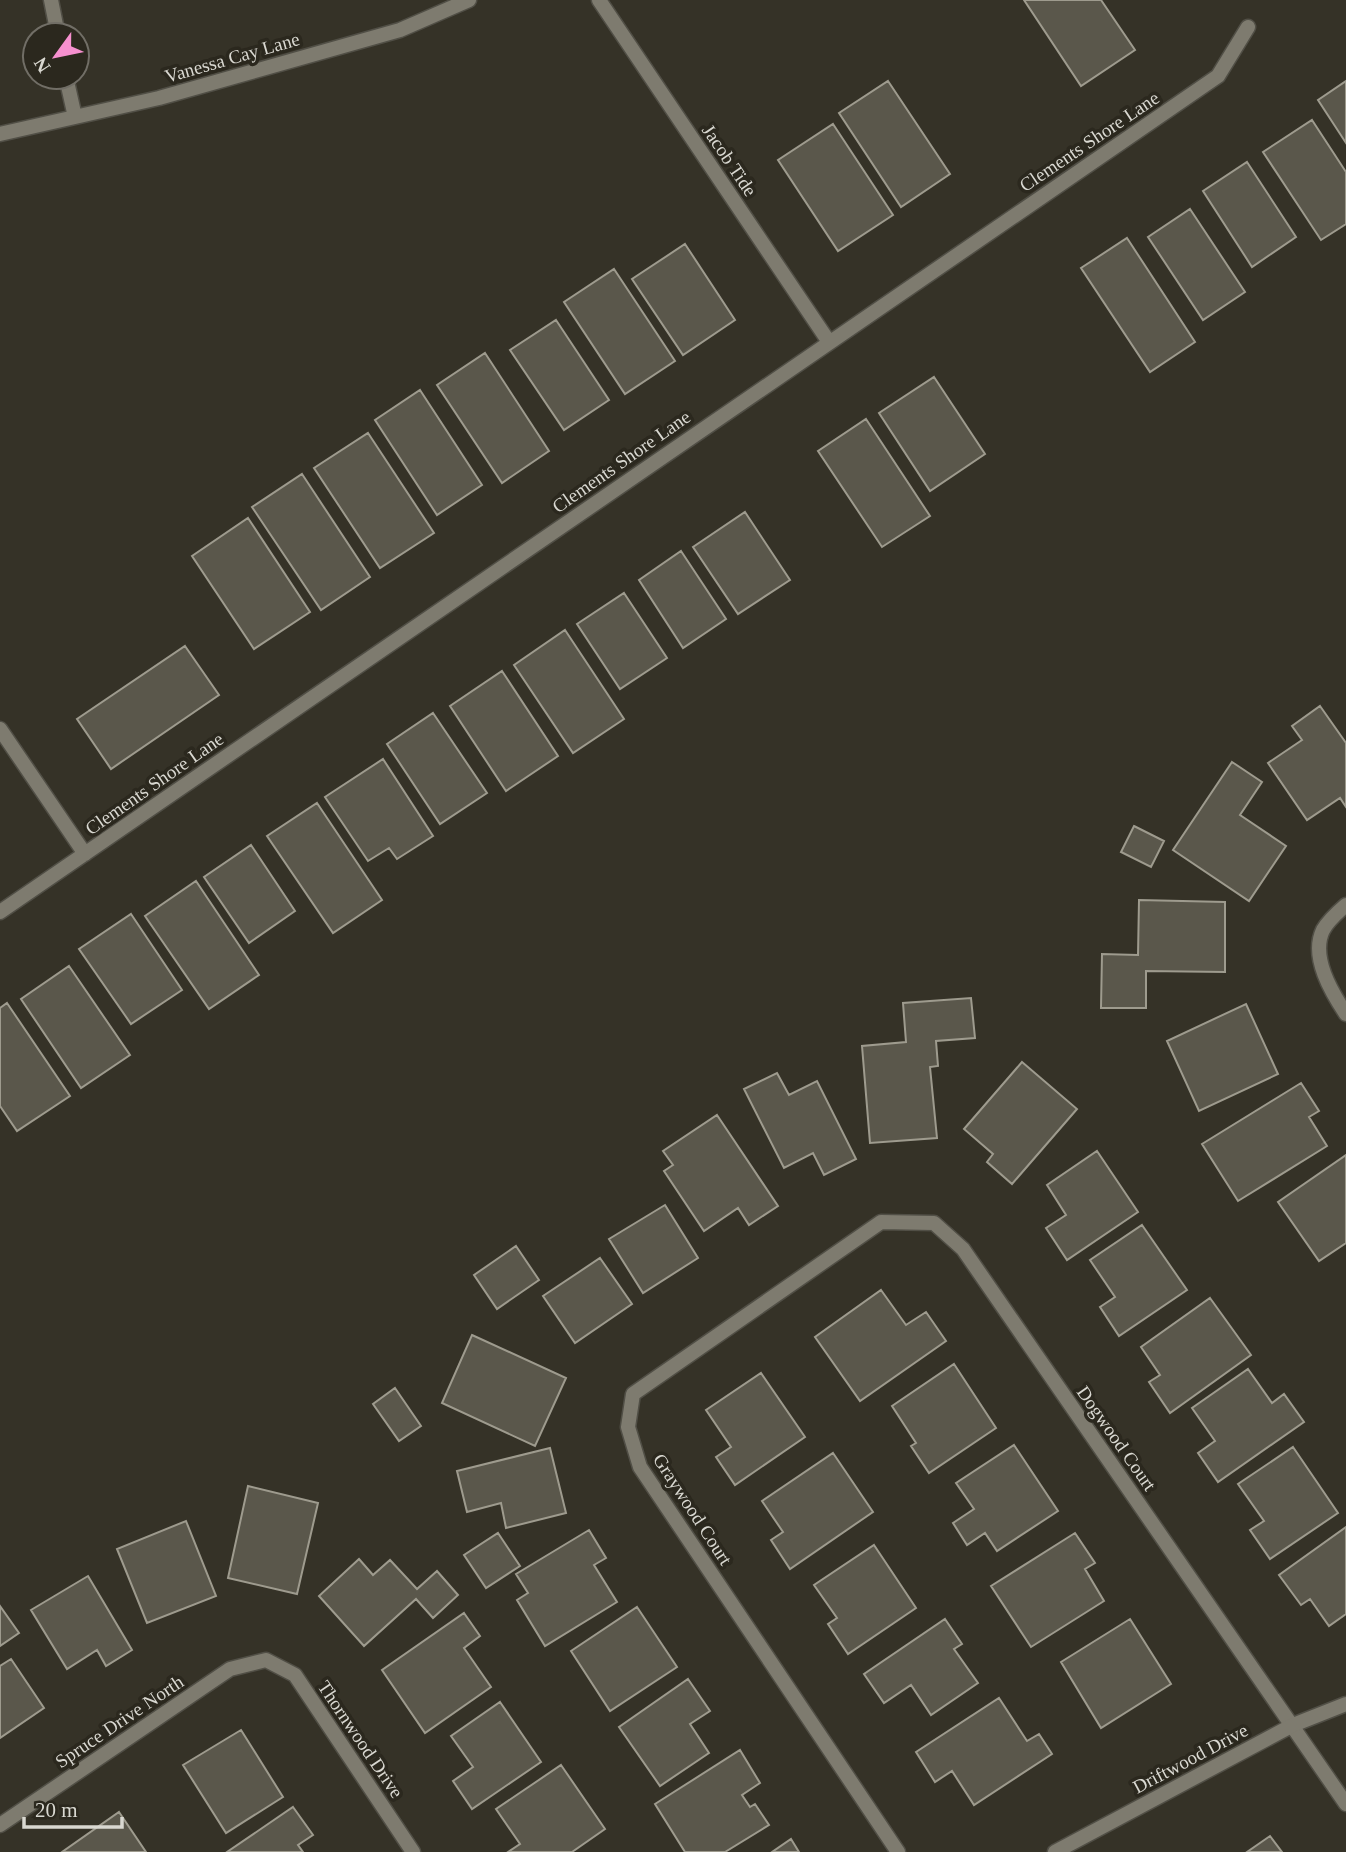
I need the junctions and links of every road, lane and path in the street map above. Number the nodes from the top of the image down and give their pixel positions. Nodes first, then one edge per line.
1 (51, 0) edge
2 (469, 0) edge
3 (598, 0) edge
4 (55, 21) edge
5 (1248, 27) dead end
6 (69, 91) edge
7 (75, 117) junction
8 (0, 134) edge
9 (829, 342) junction
10 (0, 729) edge
11 (85, 854) junction
12 (1346, 905) edge
13 (0, 912) edge
14 (1346, 1014) edge
15 (881, 1222) joint
16 (265, 1660) joint
17 (1346, 1704) edge
18 (1293, 1725) junction
19 (1346, 1804) edge
20 (0, 1825) edge
21 (413, 1852) edge
22 (898, 1852) edge
23 (1055, 1852) edge

1 - 4 street
2 - 7 street, Vanessa Cay Lane
3 - 9 street, Jacob Tide
5 - 9 street, Clements Shore Lane
6 - 7 street
7 - 8 street, Vanessa Cay Lane
9 - 11 street, Clements Shore Lane
10 - 11 street
11 - 13 street, Clements Shore Lane
12 - 14 street
15 - 18 street, Dogwood Court
15 - 22 street, Graywood Court
16 - 20 street, Spruce Drive North
16 - 21 street, Thornwood Drive
17 - 18 street, Driftwood Drive
18 - 19 street, Dogwood Court
18 - 23 street, Driftwood Drive

